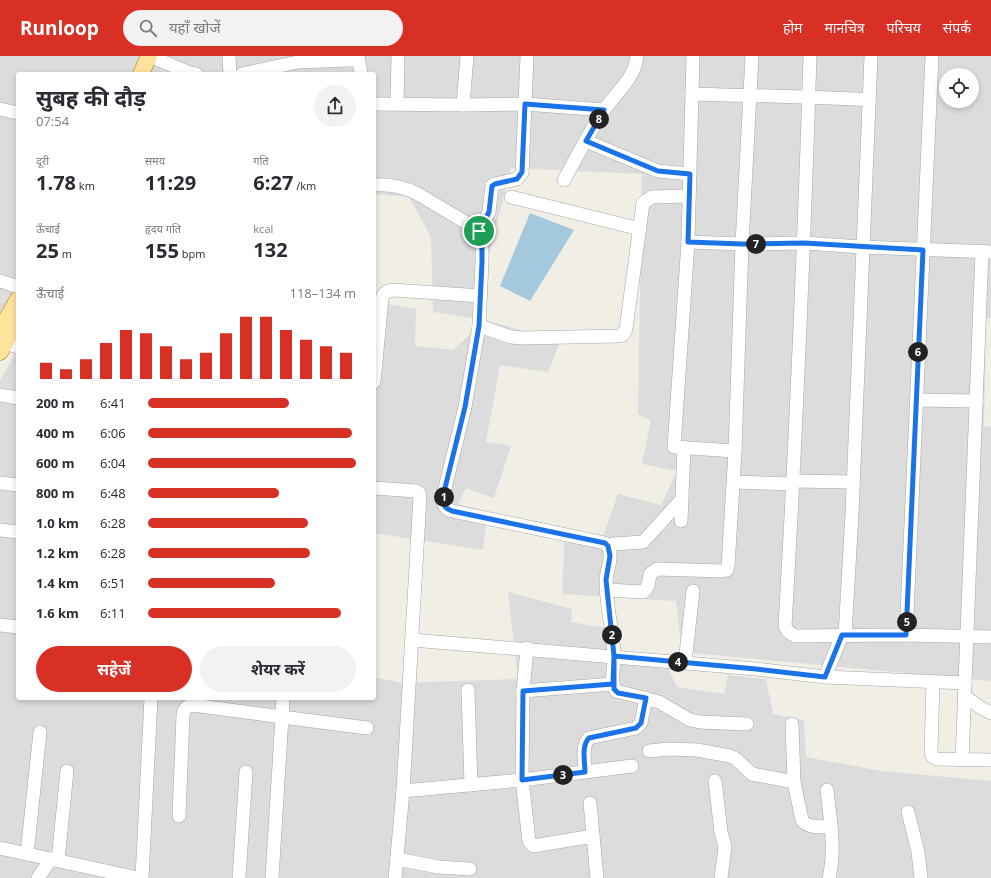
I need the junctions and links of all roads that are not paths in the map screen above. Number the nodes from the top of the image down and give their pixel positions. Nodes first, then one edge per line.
1 (229, 56) edge
2 (358, 56) edge
3 (398, 56) edge
4 (467, 56) edge
5 (528, 56) edge
6 (637, 56) edge
7 (693, 56) edge
8 (752, 56) edge
9 (810, 56) edge
10 (870, 56) edge
11 (932, 56) edge
12 (155, 61) edge
13 (143, 72) edge
14 (187, 72) edge
15 (230, 72) edge
16 (251, 72) edge
17 (361, 72) edge
18 (692, 94) junction
19 (750, 96) junction
20 (809, 96) junction
21 (869, 100) junction
22 (376, 104) edge
23 (397, 104) junction
24 (525, 104) junction
25 (463, 105) junction
26 (0, 109) edge
27 (604, 110) junction
28 (16, 113) edge
29 (586, 141) junction
30 (690, 174) junction
31 (564, 180) dead end
32 (376, 185) edge
33 (689, 196) junction
34 (511, 197) dead end
35 (640, 229) junction
36 (479, 231) junction
37 (688, 242) junction
38 (804, 243) junction
39 (742, 244) junction
40 (862, 247) junction
41 (923, 250) junction
42 (986, 252) edge
43 (0, 282) edge
44 (16, 286) edge
45 (481, 296) junction
46 (16, 306) edge
47 (16, 324) edge
48 (479, 326) junction
49 (6, 343) edge
50 (376, 361) edge
51 (0, 395) edge
52 (16, 398) edge
53 (916, 400) junction
54 (976, 400) junction
55 (684, 448) junction
56 (735, 451) junction
57 (734, 482) junction
58 (853, 482) junction
59 (0, 483) edge
60 (793, 483) junction
61 (16, 486) edge
62 (376, 488) edge
63 (682, 499) junction
64 (681, 521) dead end
65 (0, 530) edge
66 (16, 532) edge
67 (608, 546) junction
68 (607, 590) junction
69 (693, 591) dead end
70 (0, 625) edge
71 (16, 627) edge
72 (843, 635) junction
73 (906, 635) junction
74 (967, 636) junction
75 (991, 637) edge
76 (412, 640) junction
77 (527, 648) junction
78 (614, 656) junction
79 (685, 662) junction
80 (825, 677) junction
81 (933, 682) junction
82 (613, 684) junction
83 (964, 689) junction
84 (468, 690) dead end
85 (523, 691) junction
86 (646, 698) junction
87 (151, 700) edge
88 (283, 700) edge
89 (991, 713) edge
90 (282, 717) junction
91 (747, 724) dead end
92 (792, 724) dead end
93 (367, 728) dead end
94 (40, 732) dead end
95 (649, 751) dead end
96 (962, 760) junction
97 (991, 760) edge
98 (632, 766) dead end
99 (67, 771) dead end
100 (246, 772) dead end
101 (585, 772) junction
102 (522, 780) junction
103 (715, 781) dead end
104 (794, 782) junction
105 (471, 786) junction
106 (827, 790) dead end
107 (403, 791) junction
108 (590, 803) dead end
109 (908, 812) dead end
110 (179, 816) dead end
111 (831, 827) junction
112 (593, 836) junction
113 (0, 848) edge
114 (27, 854) junction
115 (397, 859) junction
116 (55, 860) junction
117 (470, 869) dead end
118 (38, 878) edge
119 (138, 878) edge
120 (142, 878) edge
121 (239, 878) edge
122 (272, 878) edge
123 (395, 878) edge
124 (597, 878) edge
125 (721, 878) edge
126 (829, 878) edge
127 (921, 878) edge

1 - 15 street
2 - 16 street
2 - 17 street
3 - 23 street
4 - 25 street
5 - 24 street
6 - 27 street
7 - 18 street
8 - 19 street
9 - 20 street
10 - 21 street
11 - 41 street
12 - 13 main road
12 - 14 street
18 - 19 street
18 - 30 street
19 - 20 street
19 - 39 street
20 - 21 street
20 - 38 street
21 - 40 street
22 - 23 street
23 - 25 street
24 - 25 street
24 - 27 street
24 - 36 street
26 - 28 street
27 - 29 street
29 - 30 street
29 - 31 street
30 - 33 street
32 - 36 street
33 - 35 street
33 - 37 street
34 - 35 street
35 - 48 street
36 - 45 street
37 - 39 street
37 - 55 street
38 - 39 street
38 - 40 street
38 - 60 street
39 - 56 street
40 - 41 street
40 - 58 street
41 - 42 street
41 - 53 street
42 - 54 street
43 - 44 street
45 - 48 street
45 - 50 street
46 - 49 main road
47 - 49 main road
48 - 67 street
51 - 52 street
53 - 54 street
53 - 73 street
54 - 74 street
55 - 56 street
55 - 63 street
56 - 57 street
57 - 60 street
57 - 68 street
58 - 60 street
58 - 72 street
59 - 61 street
60 - 72 street
62 - 76 street
63 - 64 street
63 - 67 street
65 - 66 street
67 - 68 street
68 - 78 street
69 - 79 street
70 - 71 street
72 - 73 street
72 - 80 street
73 - 74 street
74 - 75 street
74 - 83 street
76 - 77 street
76 - 107 street
77 - 78 street
77 - 85 street
78 - 79 street
78 - 82 street
79 - 80 street
80 - 81 street
81 - 83 street
81 - 96 street
82 - 85 street
82 - 86 street
83 - 89 street
83 - 96 street
84 - 105 street
85 - 102 street
86 - 91 street
86 - 101 street
87 - 120 street
88 - 90 street
90 - 93 street
90 - 110 street
90 - 122 street
92 - 104 street
94 - 114 street
95 - 104 street
96 - 97 street
98 - 101 street
99 - 116 street
100 - 121 street
101 - 102 street
102 - 105 street
102 - 112 street
103 - 125 street
104 - 111 street
105 - 107 street
106 - 111 street
107 - 115 street
108 - 112 street
109 - 127 street
111 - 126 street
112 - 124 street
113 - 114 street
114 - 116 street
115 - 117 street
115 - 123 street
116 - 118 street
116 - 119 street

